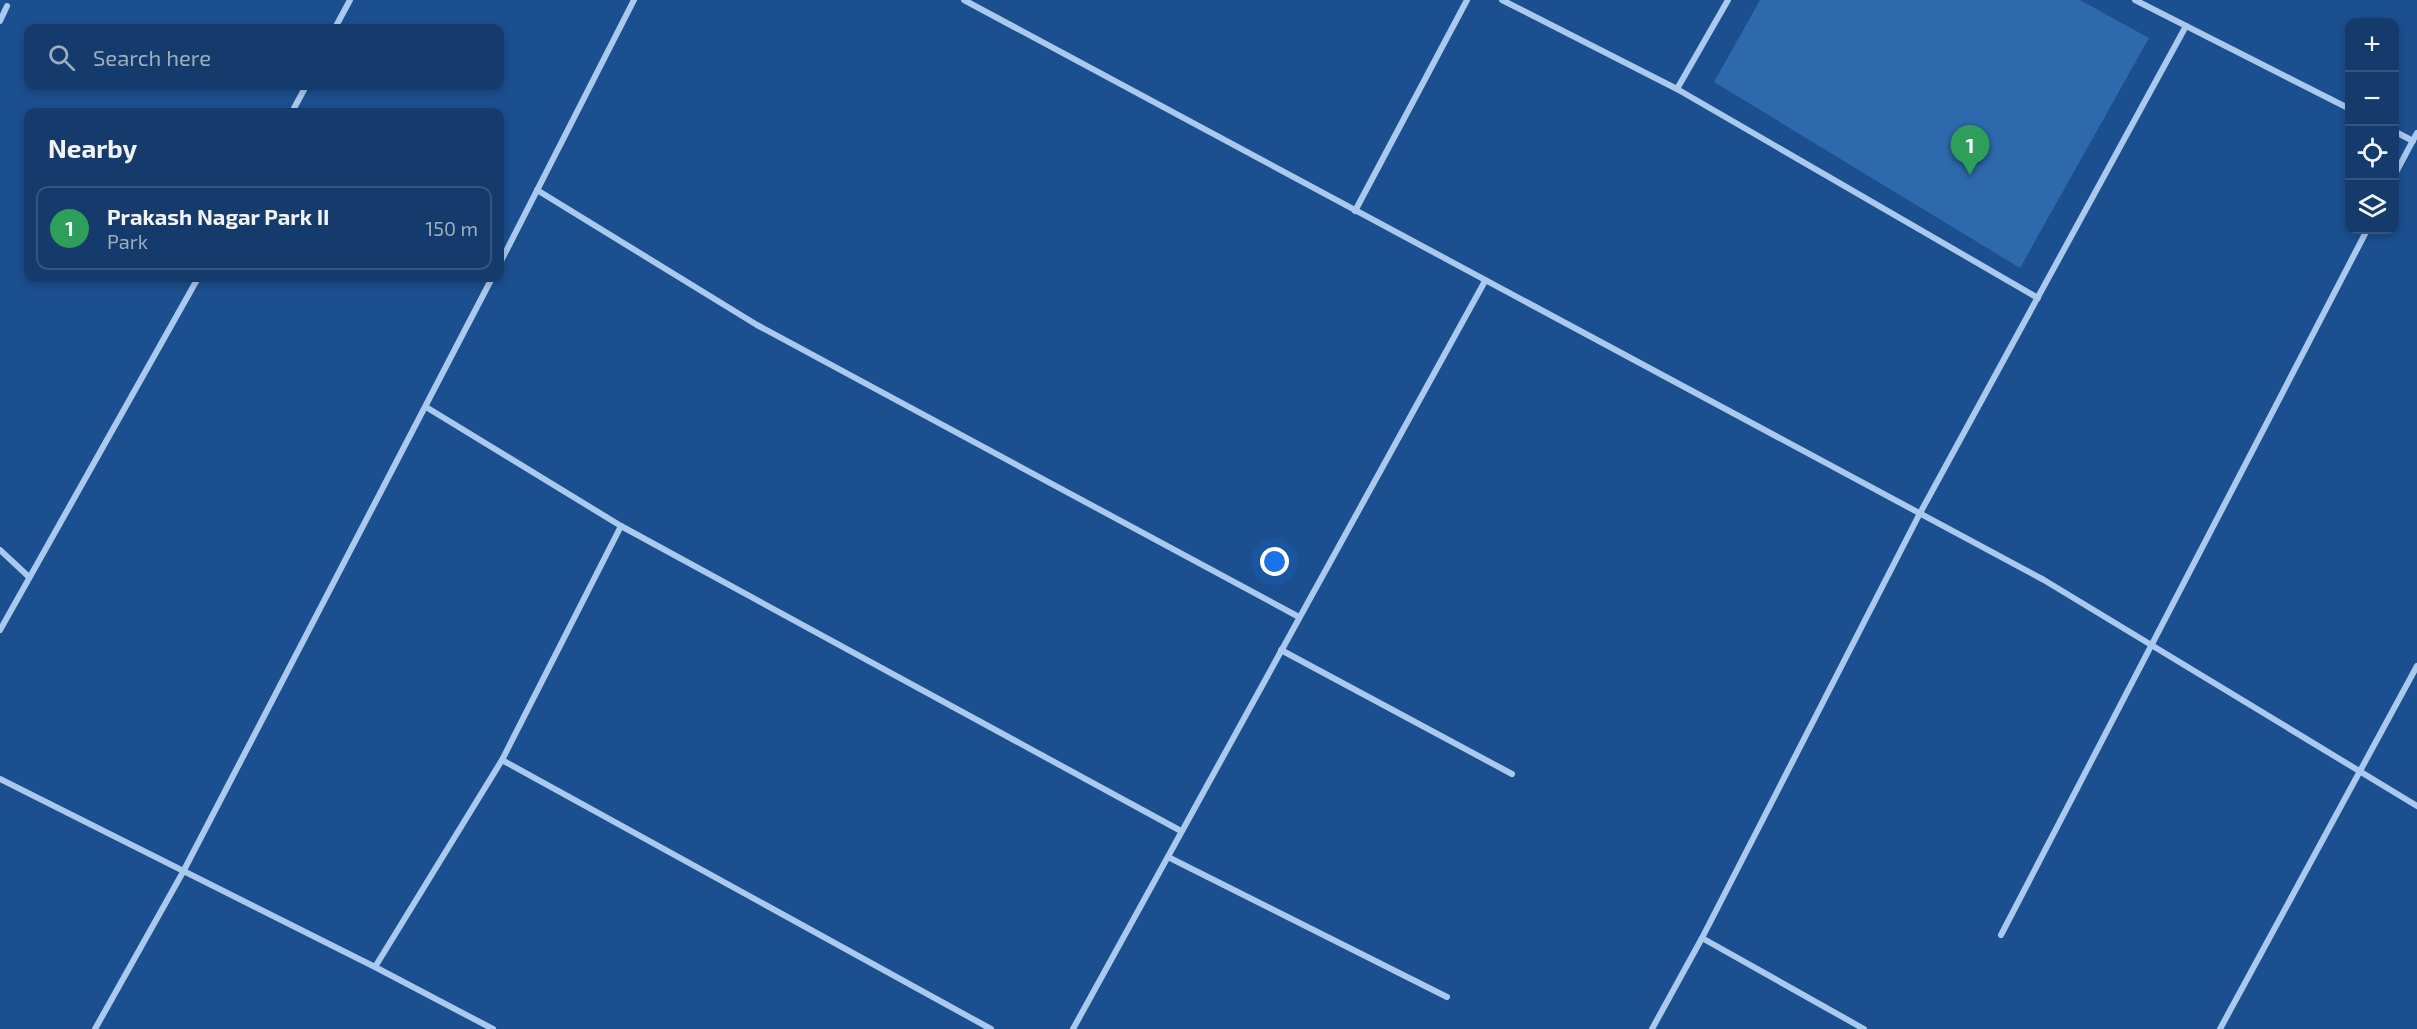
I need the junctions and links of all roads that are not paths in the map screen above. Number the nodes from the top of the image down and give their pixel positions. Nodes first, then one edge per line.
1 (350, 0) edge
2 (634, 0) edge
3 (964, 0) edge
4 (1467, 0) edge
5 (1502, 0) edge
6 (1728, 0) edge
7 (2135, 0) edge
8 (7, 6) dead end
9 (0, 21) edge
10 (337, 24) edge
11 (2186, 26) junction
12 (304, 90) edge
13 (1677, 90) junction
14 (2345, 107) edge
15 (294, 108) edge
16 (2417, 133) edge
17 (2399, 134) edge
18 (2413, 141) junction
19 (2399, 167) edge
20 (537, 190) junction
21 (1355, 211) junction
22 (2365, 234) edge
23 (504, 255) edge
24 (1485, 281) junction
25 (196, 282) edge
26 (490, 282) edge
27 (2038, 298) junction
28 (426, 407) junction
29 (1919, 515) junction
30 (621, 526) junction
31 (0, 550) edge
32 (29, 577) junction
33 (1299, 617) junction
34 (0, 630) edge
35 (2150, 645) junction
36 (1281, 650) junction
37 (2417, 666) edge
38 (502, 760) junction
39 (2361, 772) junction
40 (1512, 774) dead end
41 (0, 779) edge
42 (2417, 806) edge
43 (1181, 831) junction
44 (1168, 857) junction
45 (183, 872) junction
46 (2001, 935) dead end
47 (1702, 938) junction
48 (375, 967) junction
49 (1447, 997) dead end
50 (95, 1029) edge
51 (493, 1029) edge
52 (991, 1029) edge
53 (1073, 1029) edge
54 (1652, 1029) edge
55 (1864, 1029) edge
56 (2220, 1029) edge

1 - 10 street
2 - 20 street
3 - 21 street
4 - 21 street
5 - 13 street
6 - 13 street
7 - 11 street
8 - 9 street
11 - 14 street
11 - 27 street
12 - 15 street
13 - 27 street
16 - 18 street
17 - 18 street
18 - 19 street
20 - 23 street
20 - 33 street
21 - 24 street
22 - 35 street
24 - 29 street
24 - 33 street
25 - 32 street
26 - 28 street
27 - 29 street
28 - 30 street
28 - 45 street
29 - 35 street
29 - 47 street
30 - 38 street
30 - 43 street
31 - 32 street
32 - 34 street
33 - 36 street
35 - 39 street
35 - 46 street
36 - 40 street
36 - 43 street
37 - 39 street
38 - 48 street
38 - 52 street
39 - 42 street
39 - 56 street
41 - 45 street
43 - 44 street
44 - 49 street
44 - 53 street
45 - 48 street
45 - 50 street
47 - 54 street
47 - 55 street
48 - 51 street

